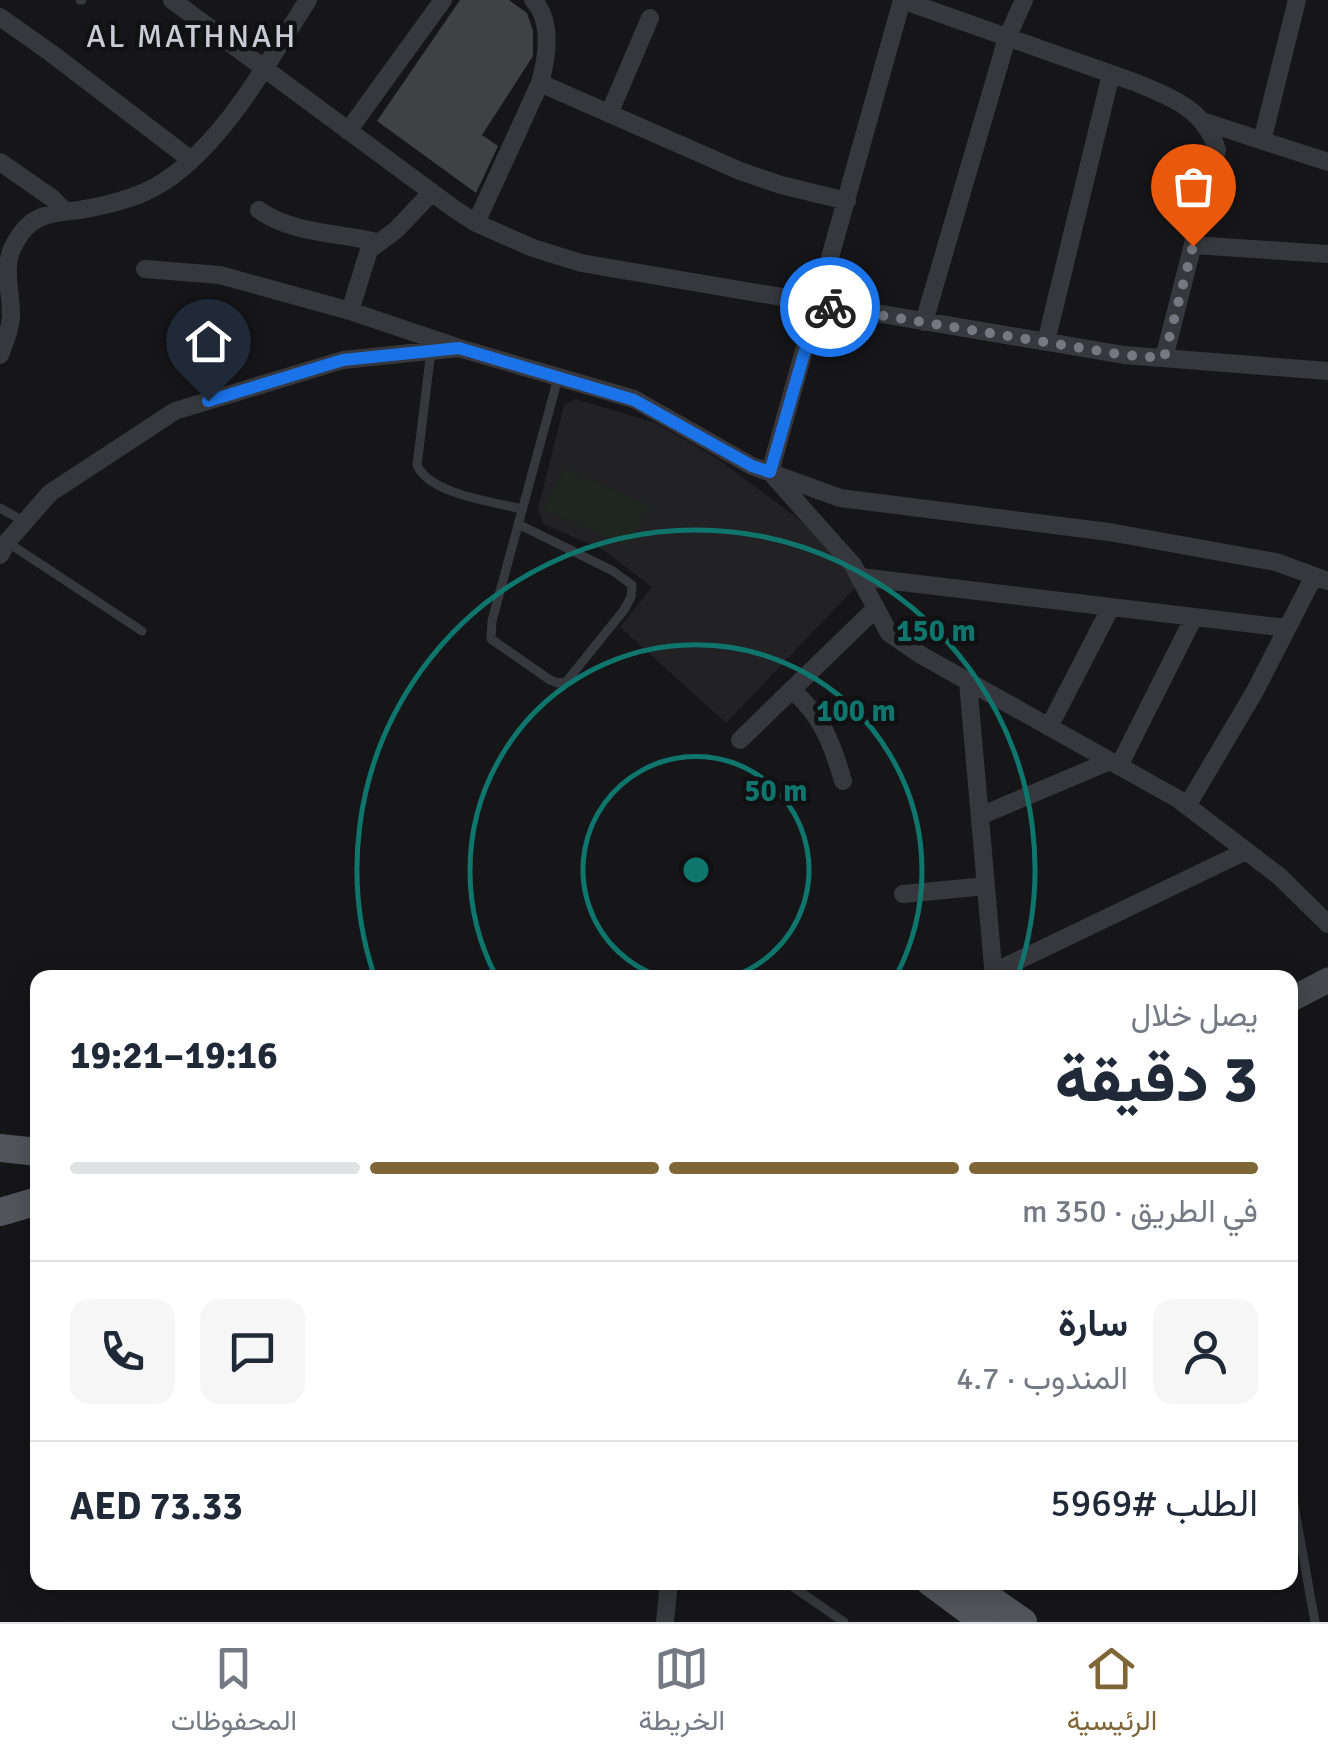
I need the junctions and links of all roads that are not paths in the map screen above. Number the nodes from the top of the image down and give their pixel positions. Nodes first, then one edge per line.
1 (172, 0) edge
2 (308, 0) edge
3 (442, 0) edge
4 (533, 0) edge
5 (902, 0) edge
6 (1024, 0) edge
7 (1297, 0) edge
8 (0, 17) edge
9 (650, 18) dead end
10 (1006, 38) junction
11 (264, 68) junction
12 (1111, 74) junction
13 (540, 83) junction
14 (609, 114) junction
15 (1205, 122) junction
16 (348, 131) junction
17 (1262, 140) junction
18 (191, 160) junction
19 (0, 162) edge
20 (1328, 162) edge
21 (432, 192) junction
22 (846, 201) junction
23 (66, 210) junction
24 (258, 210) dead end
25 (476, 223) junction
26 (377, 242) junction
27 (1193, 246) junction
28 (1328, 254) edge
29 (145, 269) dead end
30 (818, 305) junction
31 (350, 311) junction
32 (924, 322) junction
33 (1046, 342) junction
34 (459, 348) junction
35 (431, 351) junction
36 (0, 355) edge
37 (1164, 358) junction
38 (1328, 371) edge
39 (558, 378) junction
40 (770, 472) junction
41 (0, 508) edge
42 (522, 508) junction
43 (25, 522) junction
44 (518, 524) junction
45 (4, 548) edge
46 (860, 577) junction
47 (1321, 579) edge
48 (1112, 607) junction
49 (875, 610) junction
50 (1194, 617) junction
51 (1287, 628) junction
52 (142, 631) dead end
53 (968, 682) junction
54 (792, 690) junction
55 (1049, 727) junction
56 (740, 740) dead end
57 (1115, 764) junction
58 (843, 781) dead end
59 (1187, 806) junction
60 (980, 816) junction
61 (1246, 851) junction
62 (986, 886) junction
63 (904, 894) dead end
64 (1328, 924) edge
65 (994, 970) edge
66 (1004, 970) edge
67 (1328, 980) edge
68 (1298, 996) edge
69 (0, 1148) edge
70 (30, 1151) edge
71 (30, 1203) edge
72 (0, 1212) edge
73 (1298, 1525) edge
74 (668, 1590) edge
75 (798, 1590) edge
76 (941, 1590) edge
77 (977, 1590) edge
78 (665, 1622) edge
79 (844, 1622) edge
80 (984, 1622) edge
81 (1023, 1622) edge
82 (1316, 1622) edge

1 - 11 street
2 - 11 street
3 - 16 street
4 - 13 street
5 - 10 street
5 - 22 street
6 - 10 street
7 - 17 street
8 - 18 street
9 - 14 street
10 - 12 street
10 - 32 street
11 - 16 street
11 - 18 street
12 - 15 street
12 - 33 street
13 - 14 street
13 - 25 street
14 - 22 street
15 - 17 street
15 - 27 street
16 - 21 street
17 - 20 street
18 - 23 street
19 - 23 street
21 - 25 street
21 - 26 street
22 - 30 street
23 - 36 street
24 - 26 street
25 - 30 street
26 - 31 street
27 - 28 street
27 - 37 street
29 - 31 street
30 - 32 street
30 - 40 street
31 - 34 street
32 - 33 street
33 - 37 street
34 - 35 street
34 - 39 street
35 - 42 lane
35 - 43 street
37 - 38 street
39 - 40 street
39 - 42 lane
40 - 46 street
40 - 47 street
41 - 43 lane
42 - 44 lane
43 - 45 street
44 - 44 lane
45 - 52 lane
46 - 48 street
46 - 49 street
47 - 51 street
48 - 50 street
48 - 55 street
49 - 53 street
49 - 54 street
50 - 51 street
50 - 57 street
51 - 59 street
53 - 55 street
53 - 60 street
54 - 56 street
54 - 58 street
55 - 57 street
57 - 59 street
57 - 60 street
59 - 61 street
60 - 62 street
61 - 64 street
61 - 66 street
62 - 63 street
62 - 65 street
67 - 68 street
69 - 70 main road
71 - 72 main road
73 - 82 lane
74 - 78 street
75 - 79 lane
76 - 80 main road
77 - 81 main road

